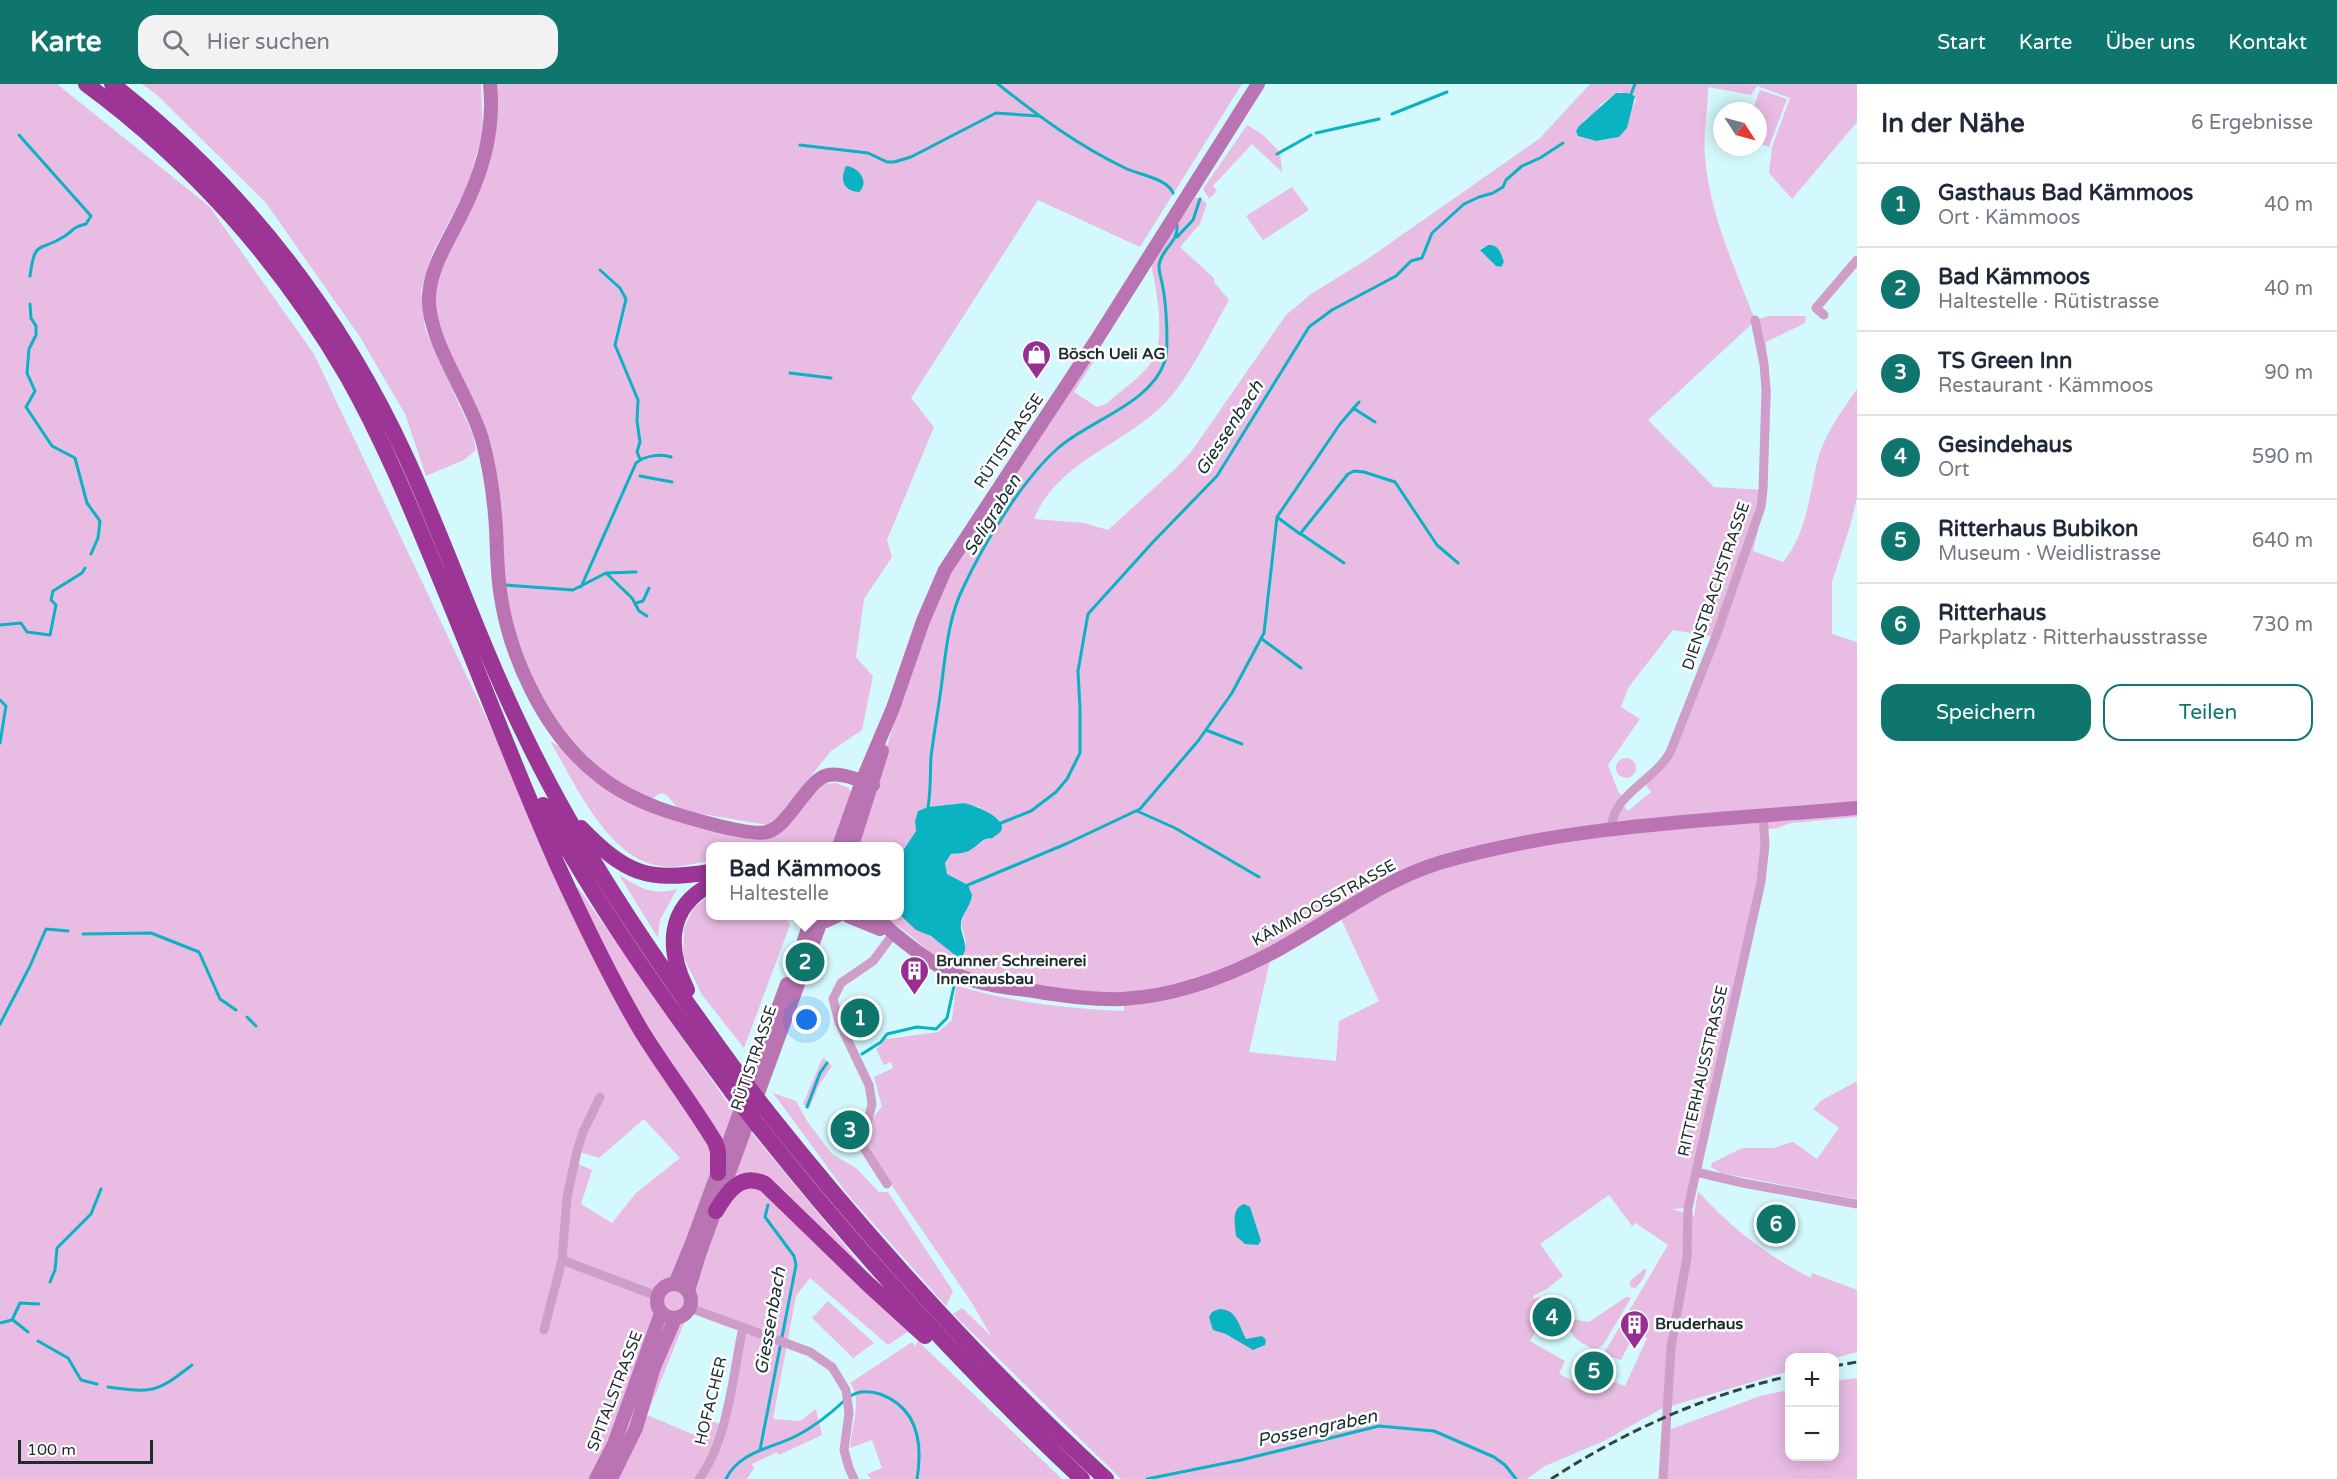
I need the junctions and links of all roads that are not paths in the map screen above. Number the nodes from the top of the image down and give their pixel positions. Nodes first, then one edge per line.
1 (86, 84) edge
2 (112, 84) edge
3 (490, 84) edge
4 (1258, 84) edge
5 (1857, 260) edge
6 (1824, 315) dead end
7 (1755, 320) dead end
8 (471, 652) junction
9 (868, 783) junction
10 (562, 807) junction
11 (1857, 808) edge
12 (1763, 816) junction
13 (1611, 830) junction
14 (841, 842) edge
15 (853, 842) edge
16 (706, 873) edge
17 (706, 888) edge
18 (814, 920) edge
19 (861, 920) edge
20 (880, 920) edge
21 (894, 933) junction
22 (710, 1036) junction
23 (600, 1097) dead end
24 (723, 1169) junction
25 (1696, 1172) junction
26 (887, 1184) dead end
27 (1857, 1204) edge
28 (716, 1211) junction
29 (562, 1260) junction
30 (675, 1284) junction
31 (688, 1291) junction
32 (657, 1296) junction
33 (690, 1308) junction
34 (661, 1313) junction
35 (675, 1318) junction
36 (743, 1327) junction
37 (544, 1330) dead end
38 (1032, 1431) junction
39 (596, 1479) edge
40 (611, 1479) edge
41 (699, 1479) edge
42 (854, 1479) edge
43 (1082, 1479) edge
44 (1106, 1479) edge
45 (1663, 1479) edge

1 - 8 highway
2 - 10 highway
3 - 9 street
4 - 9 street, RÜTISTRASSE
5 - 6 street
7 - 13 street, DIENSTBACHSTRASSE
8 - 24 highway
8 - 38 highway, bridge
9 - 14 street, RÜTISTRASSE
9 - 15 street, RÜTISTRASSE
10 - 16 highway
10 - 22 highway
11 - 12 street, KÄMMOOSSTRASSE
12 - 13 street, KÄMMOOSSTRASSE
12 - 25 street, RITTERHAUSSTRASSE
13 - 21 street, KÄMMOOSSTRASSE
17 - 22 highway
18 - 24 street, RÜTISTRASSE
19 - 21 street, KÄMMOOSSTRASSE
20 - 21 street, KÄMMOOSSTRASSE
21 - 26 street
22 - 44 highway, bridge
23 - 29 street
24 - 28 street
24 - 30 street
25 - 27 street, RITTERHAUSSTRASSE
25 - 45 street
28 - 31 street
28 - 38 highway
29 - 32 street
29 - 37 street
30 - 31 street
30 - 32 street
31 - 33 street
32 - 34 street
33 - 35 street
33 - 36 street
34 - 35 street
34 - 39 street, SPITALSTRASSE
35 - 40 street, SPITALSTRASSE
36 - 41 street, HOFACHER
36 - 42 street
38 - 43 highway

